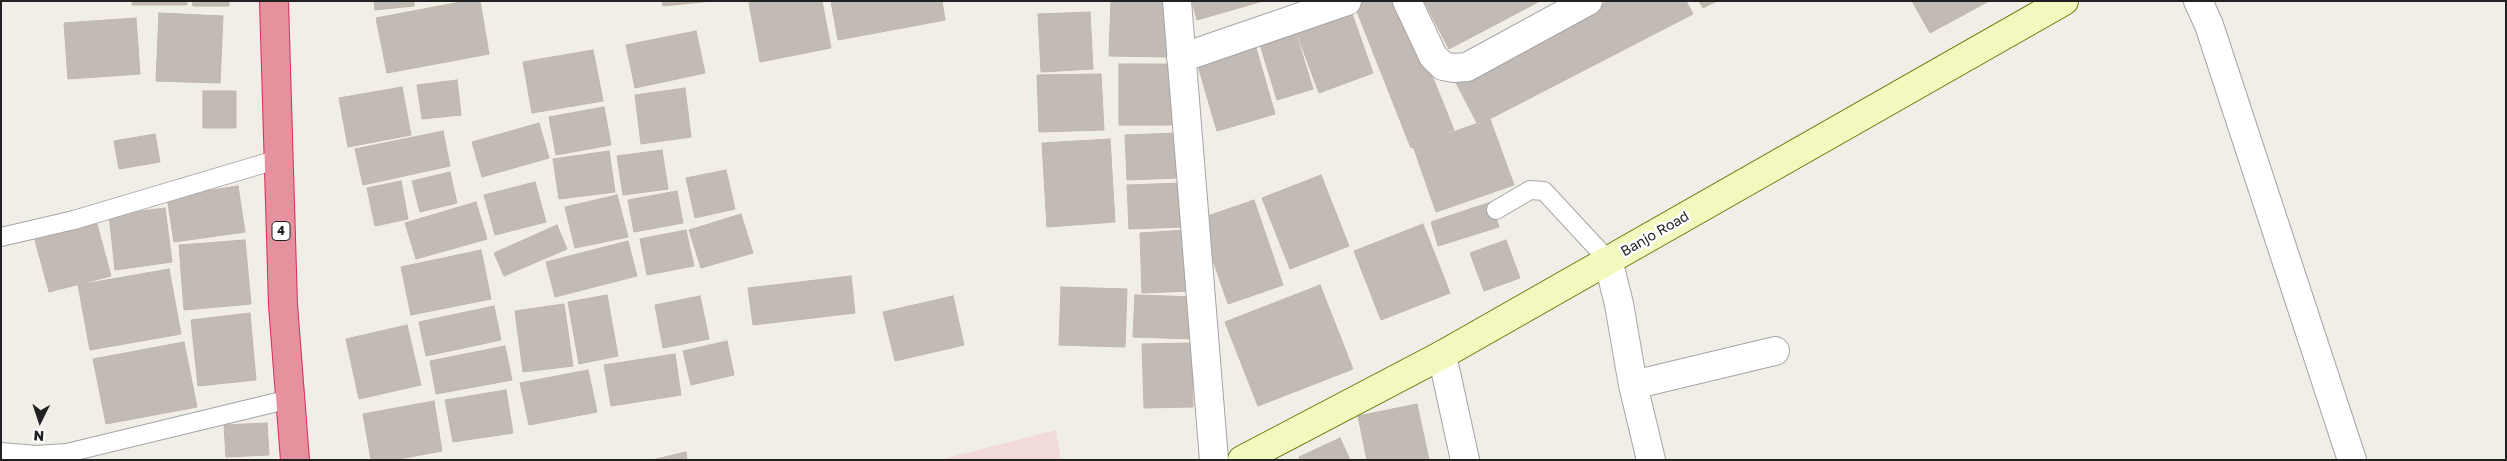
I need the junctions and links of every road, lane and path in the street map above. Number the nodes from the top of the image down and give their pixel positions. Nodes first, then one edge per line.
1 (274, 1) edge
2 (1177, 1) edge
3 (1347, 1) edge
4 (1407, 1) edge
5 (1588, 1) edge
6 (2064, 1) edge
7 (2198, 1) edge
8 (1181, 58) junction
9 (279, 159) junction
10 (1496, 210) dead end
11 (1, 237) edge
12 (1608, 260) junction
13 (1775, 351) dead end
14 (1442, 355) junction
15 (1633, 385) junction
16 (290, 399) junction
17 (1, 452) edge
18 (295, 460) edge
19 (1214, 460) edge
20 (1242, 460) edge
21 (1465, 460) edge
22 (1651, 460) edge
23 (2352, 460) edge

1 - 9 highway, 4
2 - 8 street
3 - 8 street
4 - 5 street
6 - 12 street, Banjo Road
7 - 23 street
8 - 19 street
9 - 11 lane
9 - 16 highway, 4
10 - 12 lane
12 - 14 street, Banjo Road
12 - 15 street
13 - 15 street
14 - 20 street, Banjo Road
14 - 21 street
15 - 22 street
16 - 17 lane
16 - 18 highway, 4

